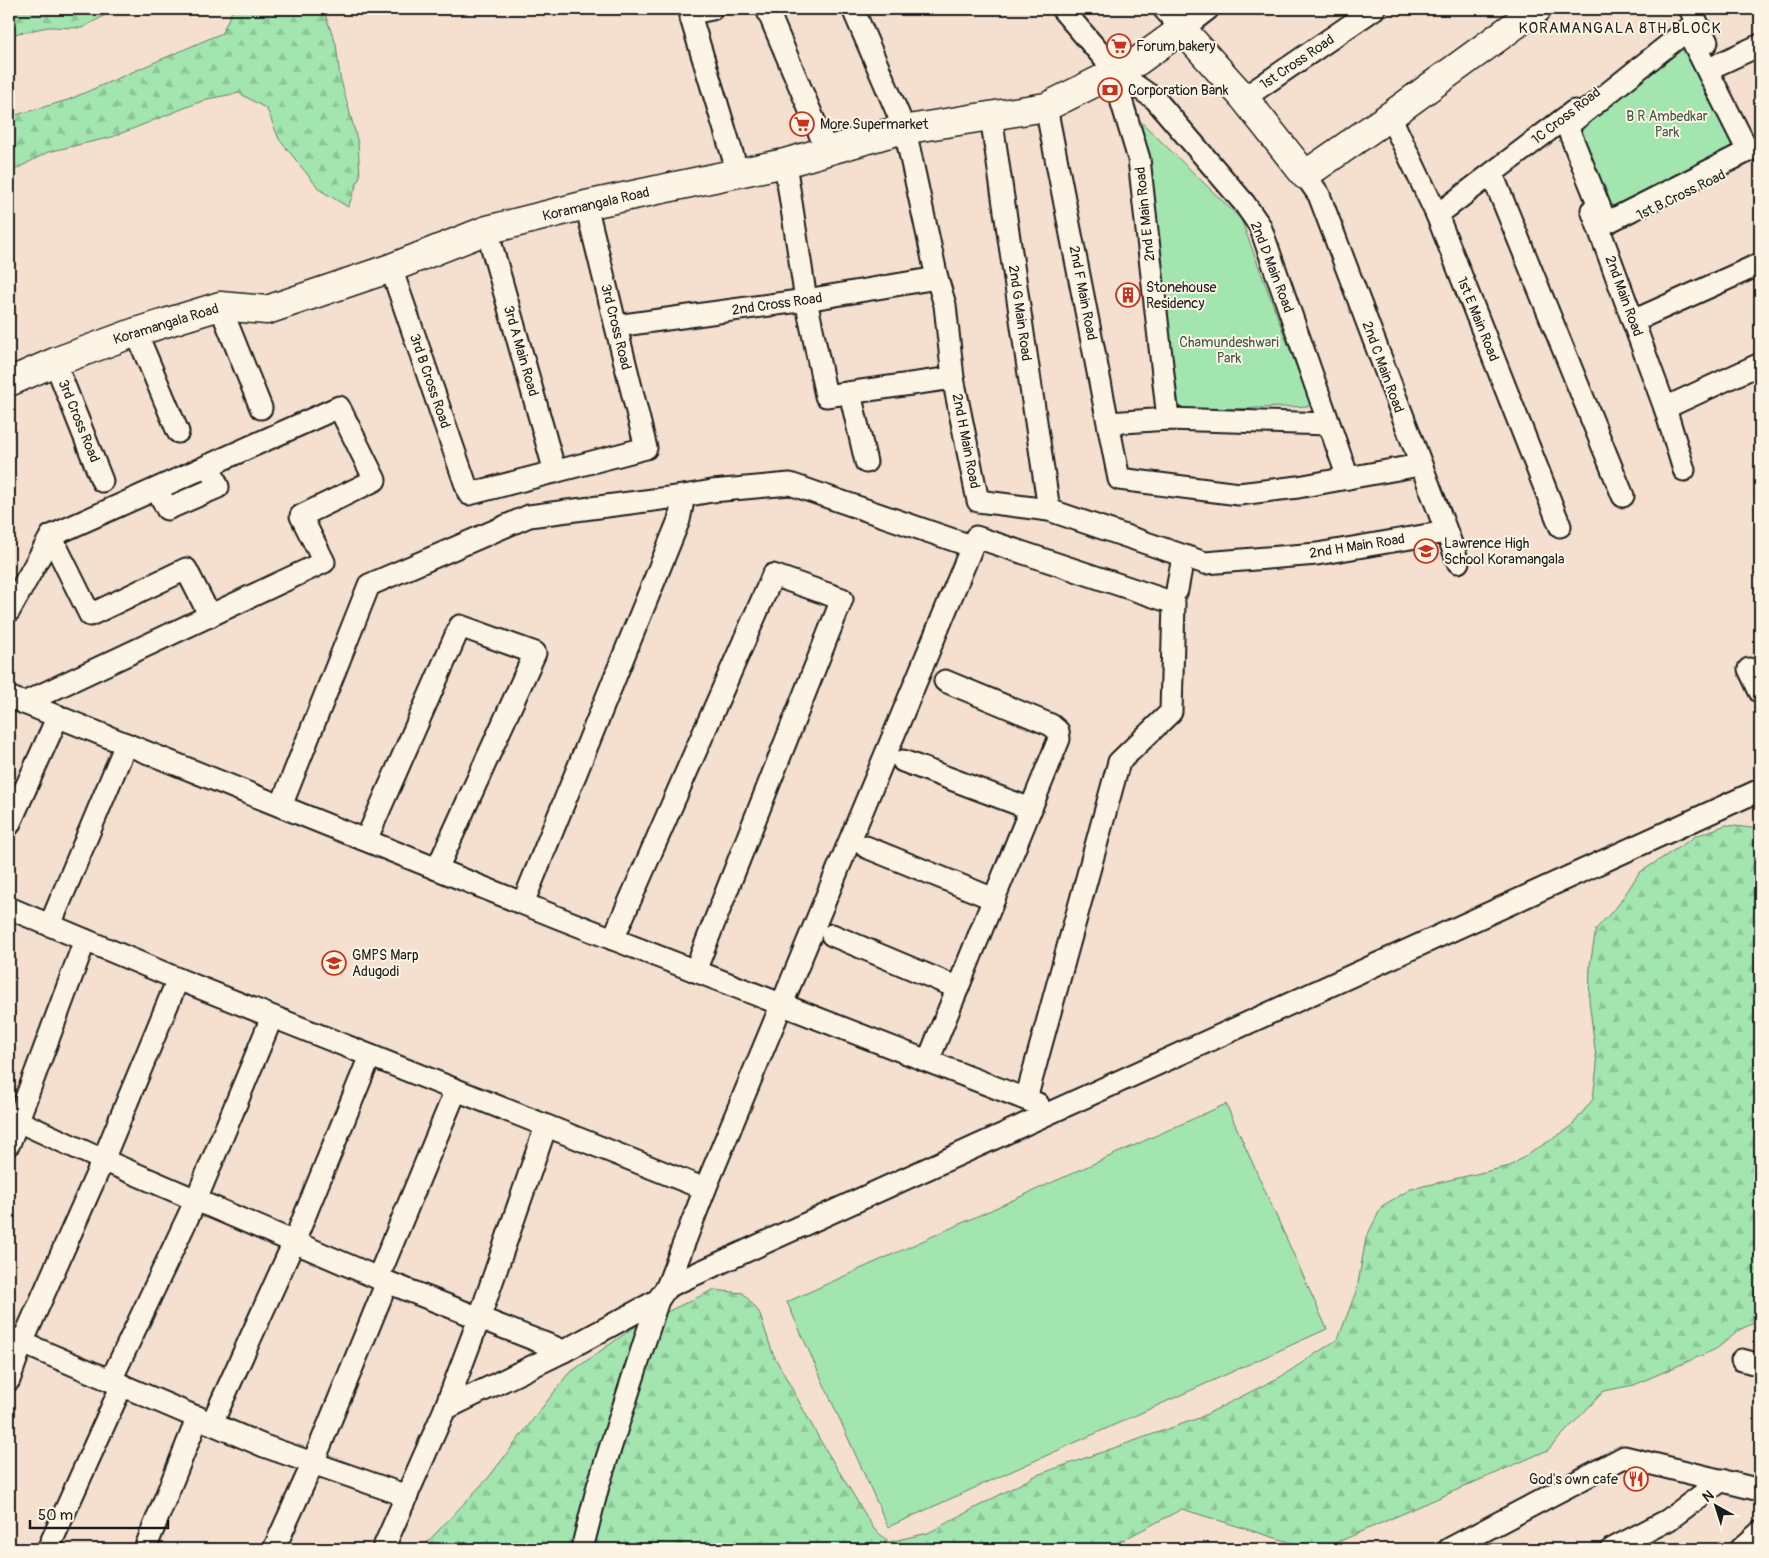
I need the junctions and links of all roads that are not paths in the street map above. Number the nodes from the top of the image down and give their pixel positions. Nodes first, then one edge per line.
1 (712, 9) edge
2 (767, 9) edge
3 (853, 9) edge
4 (1062, 9) edge
5 (1208, 9) edge
6 (1374, 9) edge
7 (1537, 9) edge
8 (1691, 12) edge
9 (1173, 19) edge
10 (1760, 45) edge
11 (1719, 64) junction
12 (1116, 72) junction
13 (1244, 98) junction
14 (1046, 107) junction
15 (991, 116) junction
16 (1390, 116) junction
17 (1560, 123) junction
18 (905, 130) junction
19 (827, 151) junction
20 (1760, 155) edge
21 (784, 163) junction
22 (738, 172) junction
23 (1492, 174) junction
24 (1305, 175) junction
25 (586, 205) junction
26 (1437, 215) junction
27 (1602, 225) junction
28 (487, 230) junction
29 (1760, 264) edge
30 (391, 268) junction
31 (937, 278) junction
32 (806, 300) junction
33 (220, 306) junction
34 (1633, 321) junction
35 (616, 326) junction
36 (136, 332) junction
37 (55, 362) junction
38 (1760, 364) edge
39 (953, 378) junction
40 (9, 382) edge
41 (850, 393) junction
42 (261, 408) dead end
43 (1664, 408) junction
44 (1168, 419) junction
45 (1108, 423) junction
46 (1329, 424) junction
47 (178, 432) dead end
48 (866, 462) dead end
49 (1420, 465) junction
50 (1684, 470) dead end
51 (555, 472) junction
52 (1348, 478) junction
53 (102, 481) dead end
54 (684, 496) junction
55 (1623, 496) dead end
56 (1049, 510) junction
57 (1560, 526) dead end
58 (1446, 532) junction
59 (51, 536) junction
60 (971, 546) junction
61 (1183, 557) junction
62 (1458, 562) dead end
63 (1177, 590) dead end
64 (9, 610) edge
65 (210, 616) junction
66 (1749, 669) dead end
67 (945, 681) dead end
68 (1760, 692) edge
69 (17, 700) edge
70 (58, 716) junction
71 (126, 744) junction
72 (903, 761) dead end
73 (1760, 790) edge
74 (281, 806) junction
75 (1031, 808) junction
76 (9, 825) edge
77 (366, 840) junction
78 (866, 848) dead end
79 (437, 869) junction
80 (994, 900) junction
81 (523, 903) junction
82 (9, 908) edge
83 (50, 925) junction
84 (832, 935) dead end
85 (613, 939) junction
86 (85, 940) junction
87 (695, 971) junction
88 (178, 979) junction
89 (958, 988) junction
90 (780, 1004) junction
91 (272, 1017) junction
92 (370, 1056) junction
93 (928, 1061) junction
94 (456, 1090) junction
95 (1026, 1099) junction
96 (1056, 1110) junction
97 (14, 1119) edge
98 (546, 1126) junction
99 (9, 1144) edge
100 (103, 1160) junction
101 (704, 1189) junction
102 (196, 1200) junction
103 (294, 1242) junction
104 (382, 1280) junction
105 (663, 1294) junction
106 (479, 1319) junction
107 (15, 1340) edge
108 (564, 1351) junction
109 (9, 1380) edge
110 (116, 1383) junction
111 (445, 1409) junction
112 (205, 1420) junction
113 (313, 1463) junction
114 (1722, 1480) junction
115 (1760, 1490) edge
116 (408, 1496) junction
117 (1760, 1532) edge
118 (48, 1549) edge
119 (146, 1549) edge
120 (274, 1549) edge
121 (383, 1549) edge
122 (582, 1549) edge
123 (1448, 1549) edge
124 (1612, 1549) edge
125 (1741, 1549) edge

1 - 22 street
2 - 19 street
3 - 18 street, 2nd H Main Road
4 - 12 street
5 - 9 street
6 - 13 street, 1st Cross Road
7 - 16 street
8 - 11 street
8 - 17 street, 1C Cross Road
9 - 12 street, Koramangala Road
9 - 13 street
10 - 11 street
11 - 20 street
12 - 14 street, Koramangala Road
12 - 44 street, 2nd E Main Road
12 - 46 street, 2nd D Main Road
13 - 24 street
14 - 15 street, Koramangala Road
14 - 45 street, 2nd F Main Road
15 - 18 street, Koramangala Road
15 - 56 street, 2nd G Main Road
16 - 24 street
16 - 26 street, 1st E Main Road
17 - 23 street, 1C Cross Road
17 - 27 street, 2nd Main Road
18 - 19 street, Koramangala Road
18 - 31 street, 2nd H Main Road
19 - 21 street, Koramangala Road
20 - 27 street, 1st B Cross Road
21 - 22 street, Koramangala Road
21 - 32 street
22 - 25 street, Koramangala Road
23 - 26 street, 1C Cross Road
23 - 55 street
24 - 49 street, 2nd C Main Road
25 - 28 street, Koramangala Road
25 - 35 street, 3rd Cross Road
26 - 57 street, 1st E Main Road
27 - 27 street
27 - 34 street, 2nd Main Road
28 - 30 street, Koramangala Road
28 - 51 street, 3rd A Main Road
29 - 34 street
30 - 33 street, Koramangala Road
30 - 51 street, 3rd B Cross Road
31 - 32 street, 2nd Cross Road
31 - 39 street, 2nd H Main Road
32 - 35 street, 2nd Cross Road
32 - 41 street
33 - 36 street, Koramangala Road
33 - 42 street
34 - 43 street, 2nd Main Road
35 - 51 street, 3rd Cross Road
36 - 37 street, Koramangala Road
36 - 47 street
37 - 40 street, Koramangala Road
37 - 53 street, 3rd Cross Road
38 - 43 street
39 - 41 street
39 - 56 street, 2nd H Main Road
41 - 48 street
43 - 50 street, 2nd Main Road
44 - 45 street
44 - 46 street
45 - 52 street, 2nd F Main Road
46 - 52 street, 2nd D Main Road
49 - 52 street
49 - 58 street, 2nd C Main Road
54 - 60 street
54 - 74 street
54 - 81 street
56 - 61 street, 2nd H Main Road
58 - 61 street, 2nd H Main Road
58 - 62 street, 2nd C Main Road
59 - 64 street
59 - 65 street
59 - 65 street
60 - 90 street
60 - 95 street
61 - 63 street
65 - 69 street
66 - 68 street
67 - 75 street
69 - 70 street
70 - 71 street
70 - 76 street
71 - 74 street
71 - 83 street
72 - 75 street
73 - 96 street
74 - 77 street
75 - 80 street
77 - 79 street
77 - 79 street
78 - 80 street
79 - 81 street
80 - 89 street
81 - 85 street
82 - 83 street
83 - 86 street
84 - 89 street
85 - 87 street
85 - 87 street
86 - 88 street
86 - 97 street
87 - 90 street
88 - 91 street
88 - 100 street
89 - 93 street
90 - 93 street
90 - 101 street
91 - 92 street
91 - 102 street
92 - 94 street
92 - 103 street
93 - 95 street
94 - 98 street
94 - 104 street
95 - 96 street
96 - 105 street
97 - 99 street
97 - 100 street
98 - 101 street
98 - 106 street
100 - 102 street
100 - 107 street
101 - 105 street
102 - 103 street
102 - 110 street
103 - 104 street
103 - 112 street
104 - 106 street
104 - 113 street
105 - 108 street
105 - 122 street
106 - 108 street
106 - 111 street
107 - 109 street
107 - 110 street
108 - 111 street
110 - 112 street
110 - 118 street
111 - 116 street
112 - 113 street
112 - 119 street
113 - 116 street
113 - 120 street
114 - 115 street
114 - 123 street
114 - 124 street
116 - 121 street
117 - 125 street

